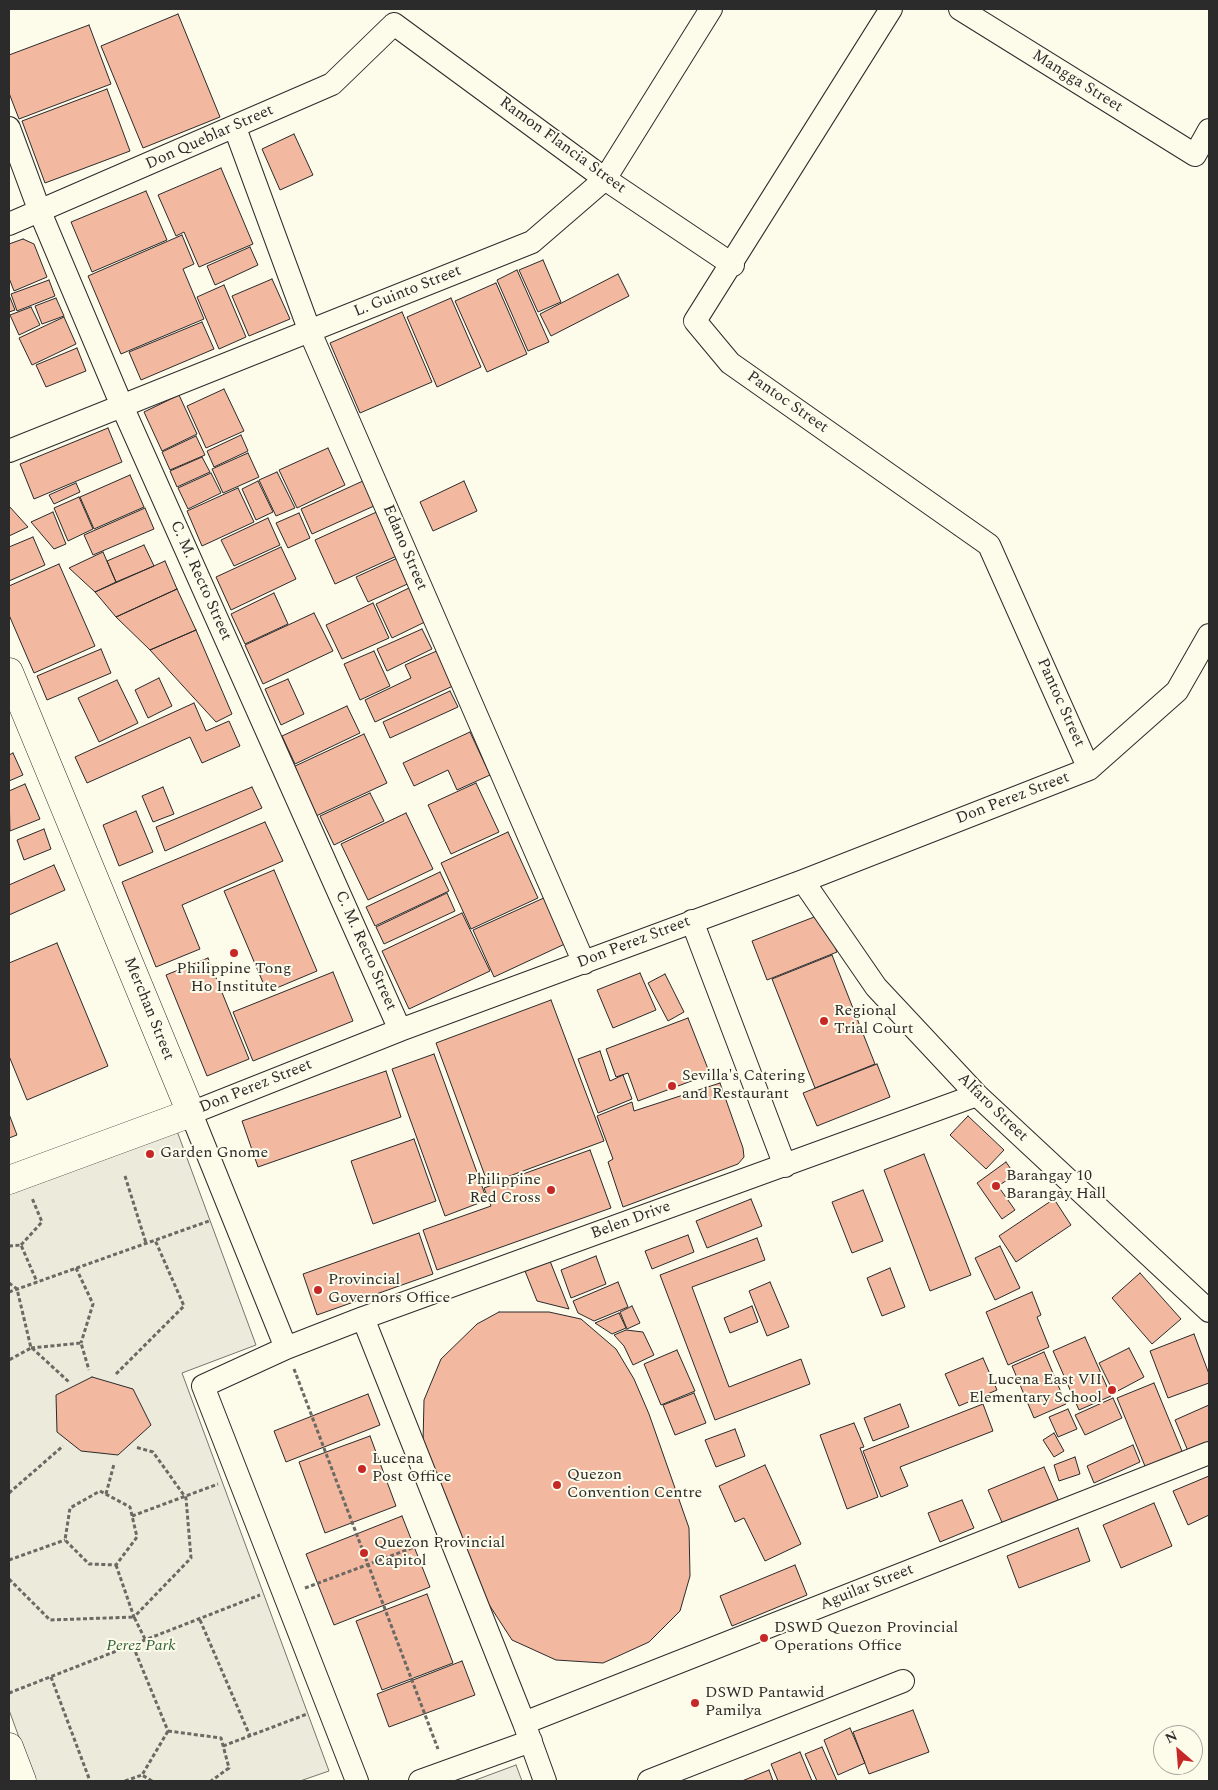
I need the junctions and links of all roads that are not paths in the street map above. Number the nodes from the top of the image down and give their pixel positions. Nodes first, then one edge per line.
1 (711, 9) edge
2 (891, 9) edge
3 (960, 9) edge
4 (394, 24) joint
5 (9, 128) edge
6 (235, 128) junction
7 (1209, 130) edge
8 (605, 179) junction
9 (40, 212) junction
10 (9, 224) edge
11 (733, 265) junction
12 (310, 332) junction
13 (122, 406) junction
14 (9, 452) edge
15 (1209, 635) edge
16 (9, 672) edge
17 (1089, 769) junction
18 (803, 881) junction
19 (692, 921) junction
20 (584, 963) junction
21 (400, 1030) junction
22 (977, 1095) junction
23 (191, 1113) junction
24 (785, 1166) junction
25 (9, 1180) edge
26 (1209, 1310) edge
27 (363, 1318) junction
28 (286, 1348) junction
29 (1209, 1452) edge
30 (903, 1681) dead end
31 (528, 1732) junction
32 (9, 1747) edge
33 (22, 1781) edge
34 (356, 1781) edge
35 (420, 1781) edge
36 (544, 1781) edge
37 (650, 1781) edge

1 - 8 street, L. Guinto Street
2 - 11 street, Pantoc Street
3 - 7 street, Mangga Street
4 - 6 street, Don Queblar Street
4 - 8 street, Ramon Flancia Street
5 - 9 street, C. M. Recto Street
6 - 9 street, Don Queblar Street
6 - 12 street, Edano Street
8 - 11 street, Ramon Flancia Street
8 - 12 street, L. Guinto Street
9 - 10 street, Don Queblar Street
9 - 13 street, C. M. Recto Street
11 - 17 street, Pantoc Street
12 - 13 street, L. Guinto Street
12 - 20 street, Edano Street
13 - 14 street, L. Guinto Street
13 - 21 street, C. M. Recto Street
15 - 17 street, Don Perez Street
16 - 23 main road, Merchan Street
17 - 18 street, Don Perez Street
18 - 19 street, Don Perez Street
18 - 22 street, Alfaro Street
19 - 20 street, Don Perez Street
19 - 24 street
20 - 21 street, Don Perez Street
21 - 23 street, Don Perez Street
22 - 24 street, Belen Drive
22 - 26 street, Alfaro Street
23 - 25 main road, Don Perez Street
23 - 28 street, Merchan Street
24 - 27 street, Belen Drive
27 - 28 street, Belen Drive
27 - 31 street
28 - 34 street, Belen Drive
29 - 31 street, Aguilar Street
30 - 37 street
31 - 35 street, Aguilar Street
31 - 36 street
32 - 33 main road

